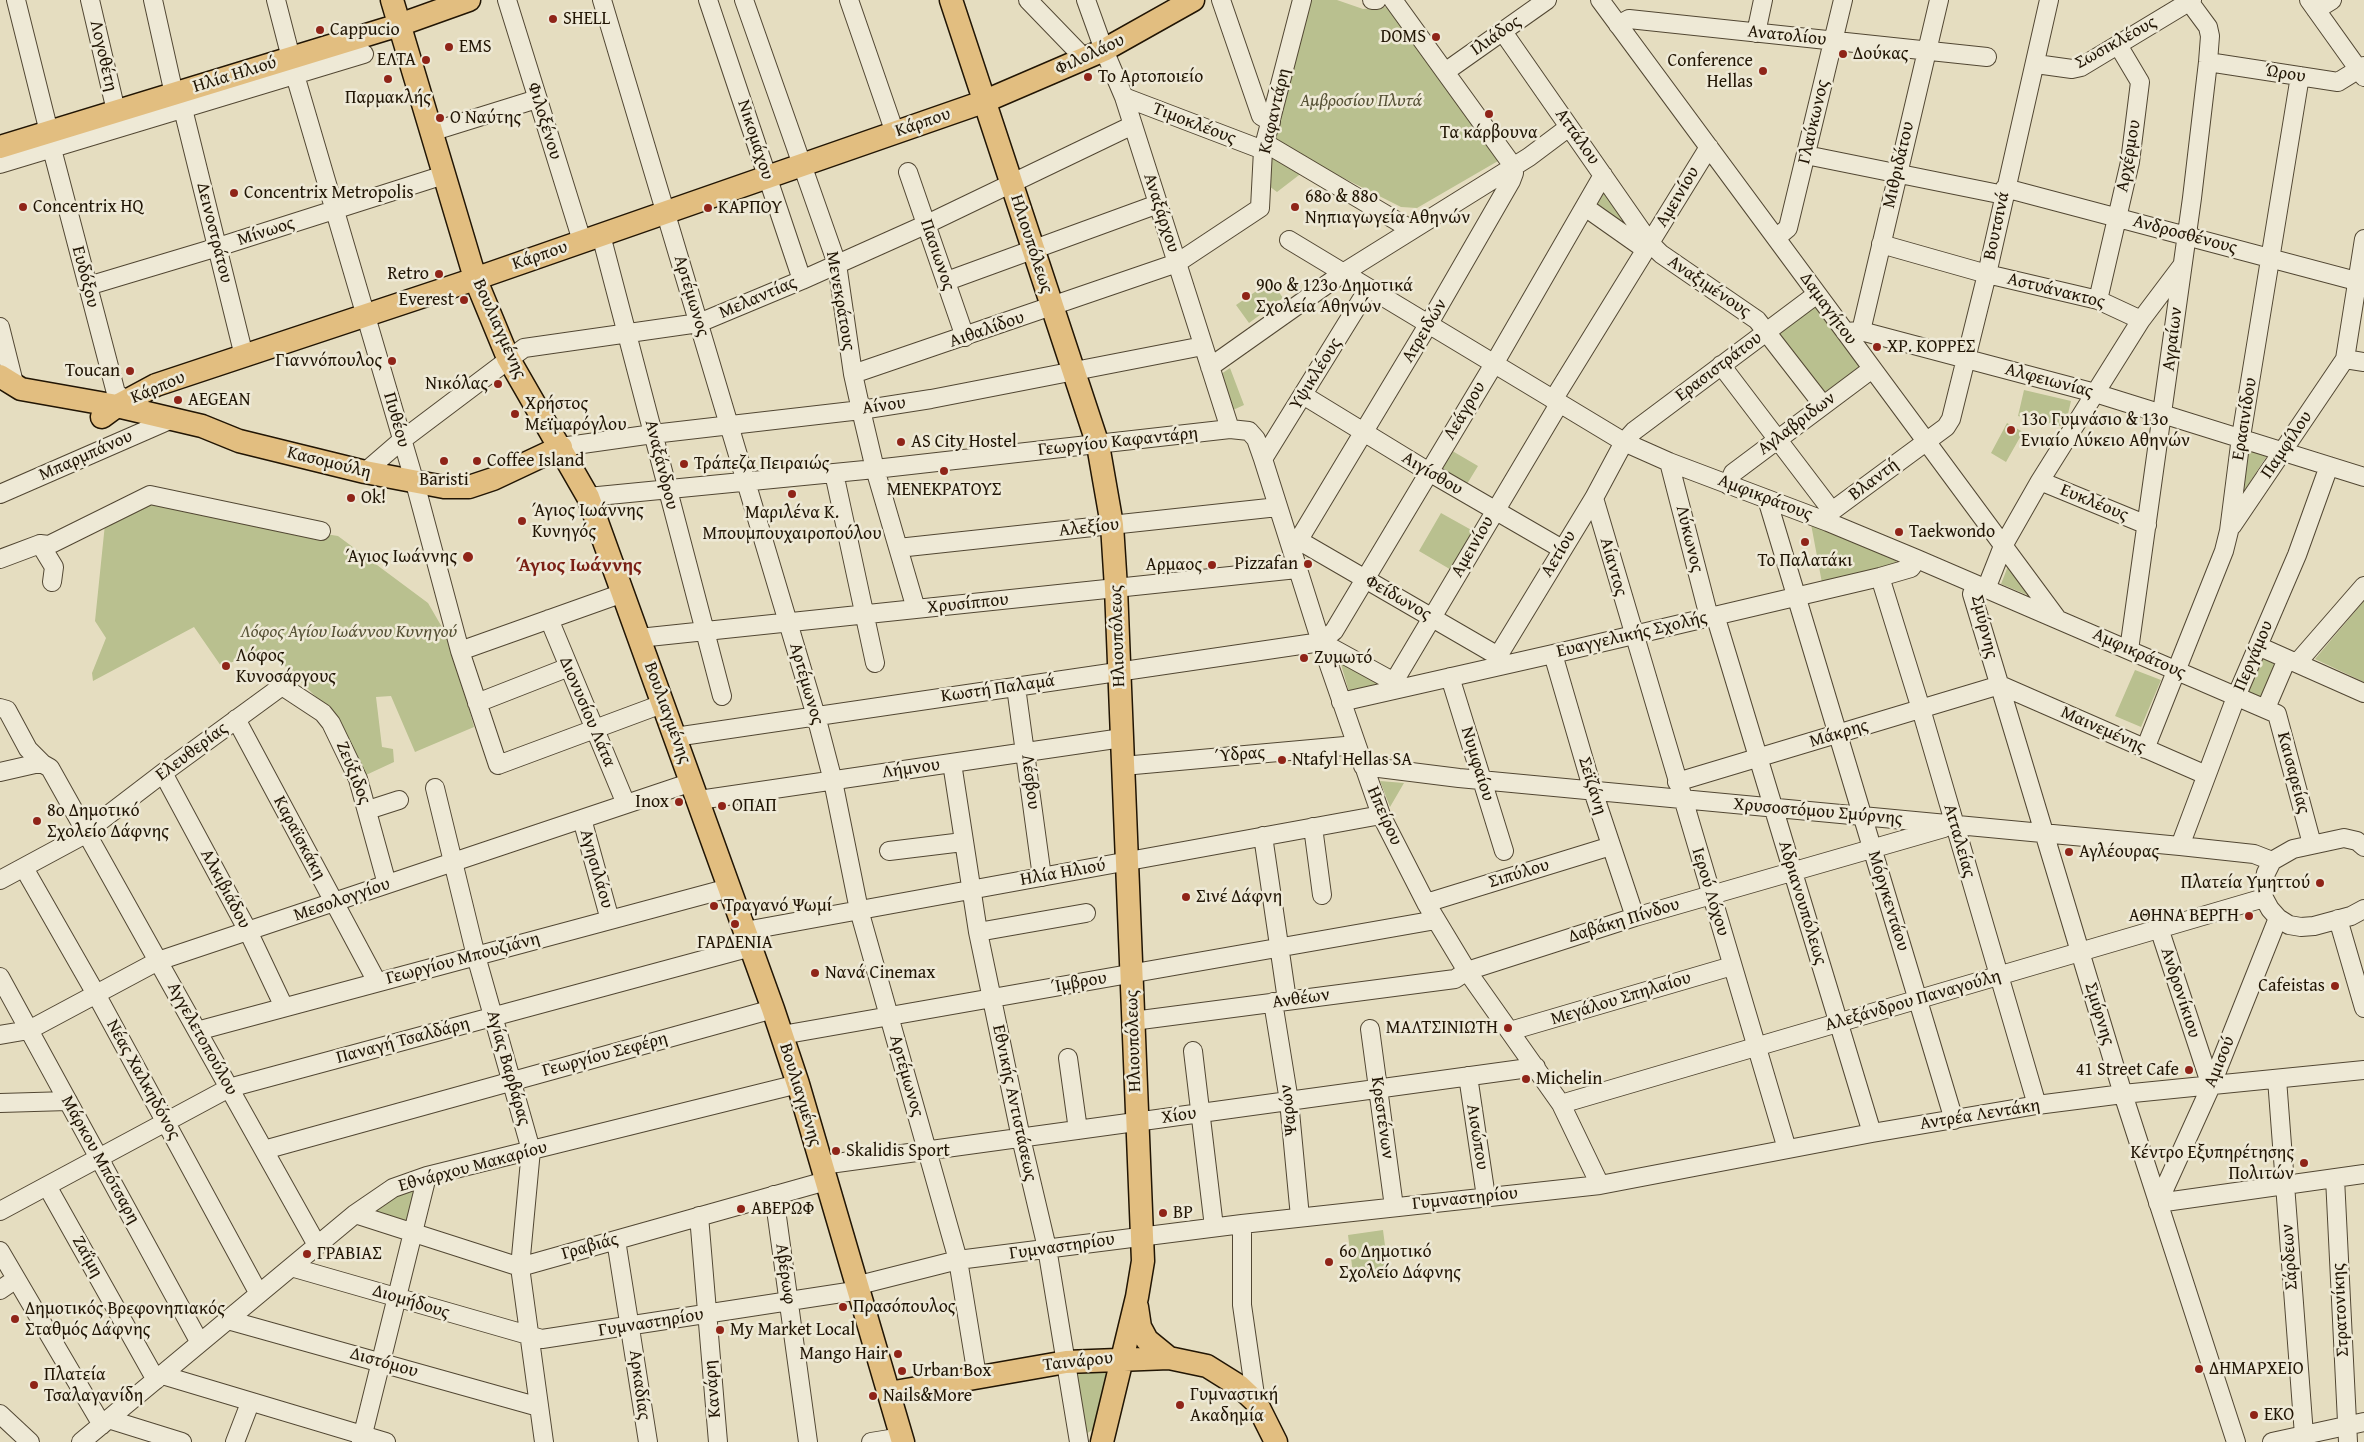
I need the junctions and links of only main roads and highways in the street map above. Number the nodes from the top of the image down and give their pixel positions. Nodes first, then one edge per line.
1 (392, 0) edge
2 (469, 0) edge
3 (951, 0) edge
4 (1193, 0) edge
5 (399, 25) junction
6 (983, 102) junction
7 (0, 146) edge
8 (475, 278) junction
9 (156, 385) junction
10 (9, 387) edge
11 (115, 408) junction
12 (159, 421) junction
13 (561, 447) junction
14 (1137, 1297) junction
15 (1122, 1358) junction
16 (1169, 1358) junction
17 (889, 1393) junction
18 (902, 1440) edge
19 (1102, 1442) edge
20 (1276, 1442) edge

1 - 5 main road, Βουλιαγμένης
2 - 5 main road, Ηλία Ηλιού
3 - 6 main road, Ηλιουπόλεως
4 - 6 main road, Φιλολάου
5 - 7 main road, Ηλία Ηλιού
5 - 8 main road, Βουλιαγμένης
6 - 8 main road, Κάρπου
6 - 14 main road, Ηλιουπόλεως
8 - 9 main road, Κάρπου
8 - 13 main road, Βουλιαγμένης
9 - 11 main road, Κάρπου
9 - 12 main road
10 - 11 main road, Κασομούλη
11 - 12 main road, Κασομούλη
12 - 13 main road, Κασομούλη
13 - 17 main road, Βουλιαγμένης
14 - 15 main road
14 - 16 main road
15 - 16 main road, Ταινάρου
15 - 17 main road, Ταινάρου
15 - 19 main road
16 - 20 main road, Ταινάρου
17 - 18 main road, Βουλιαγμένης

